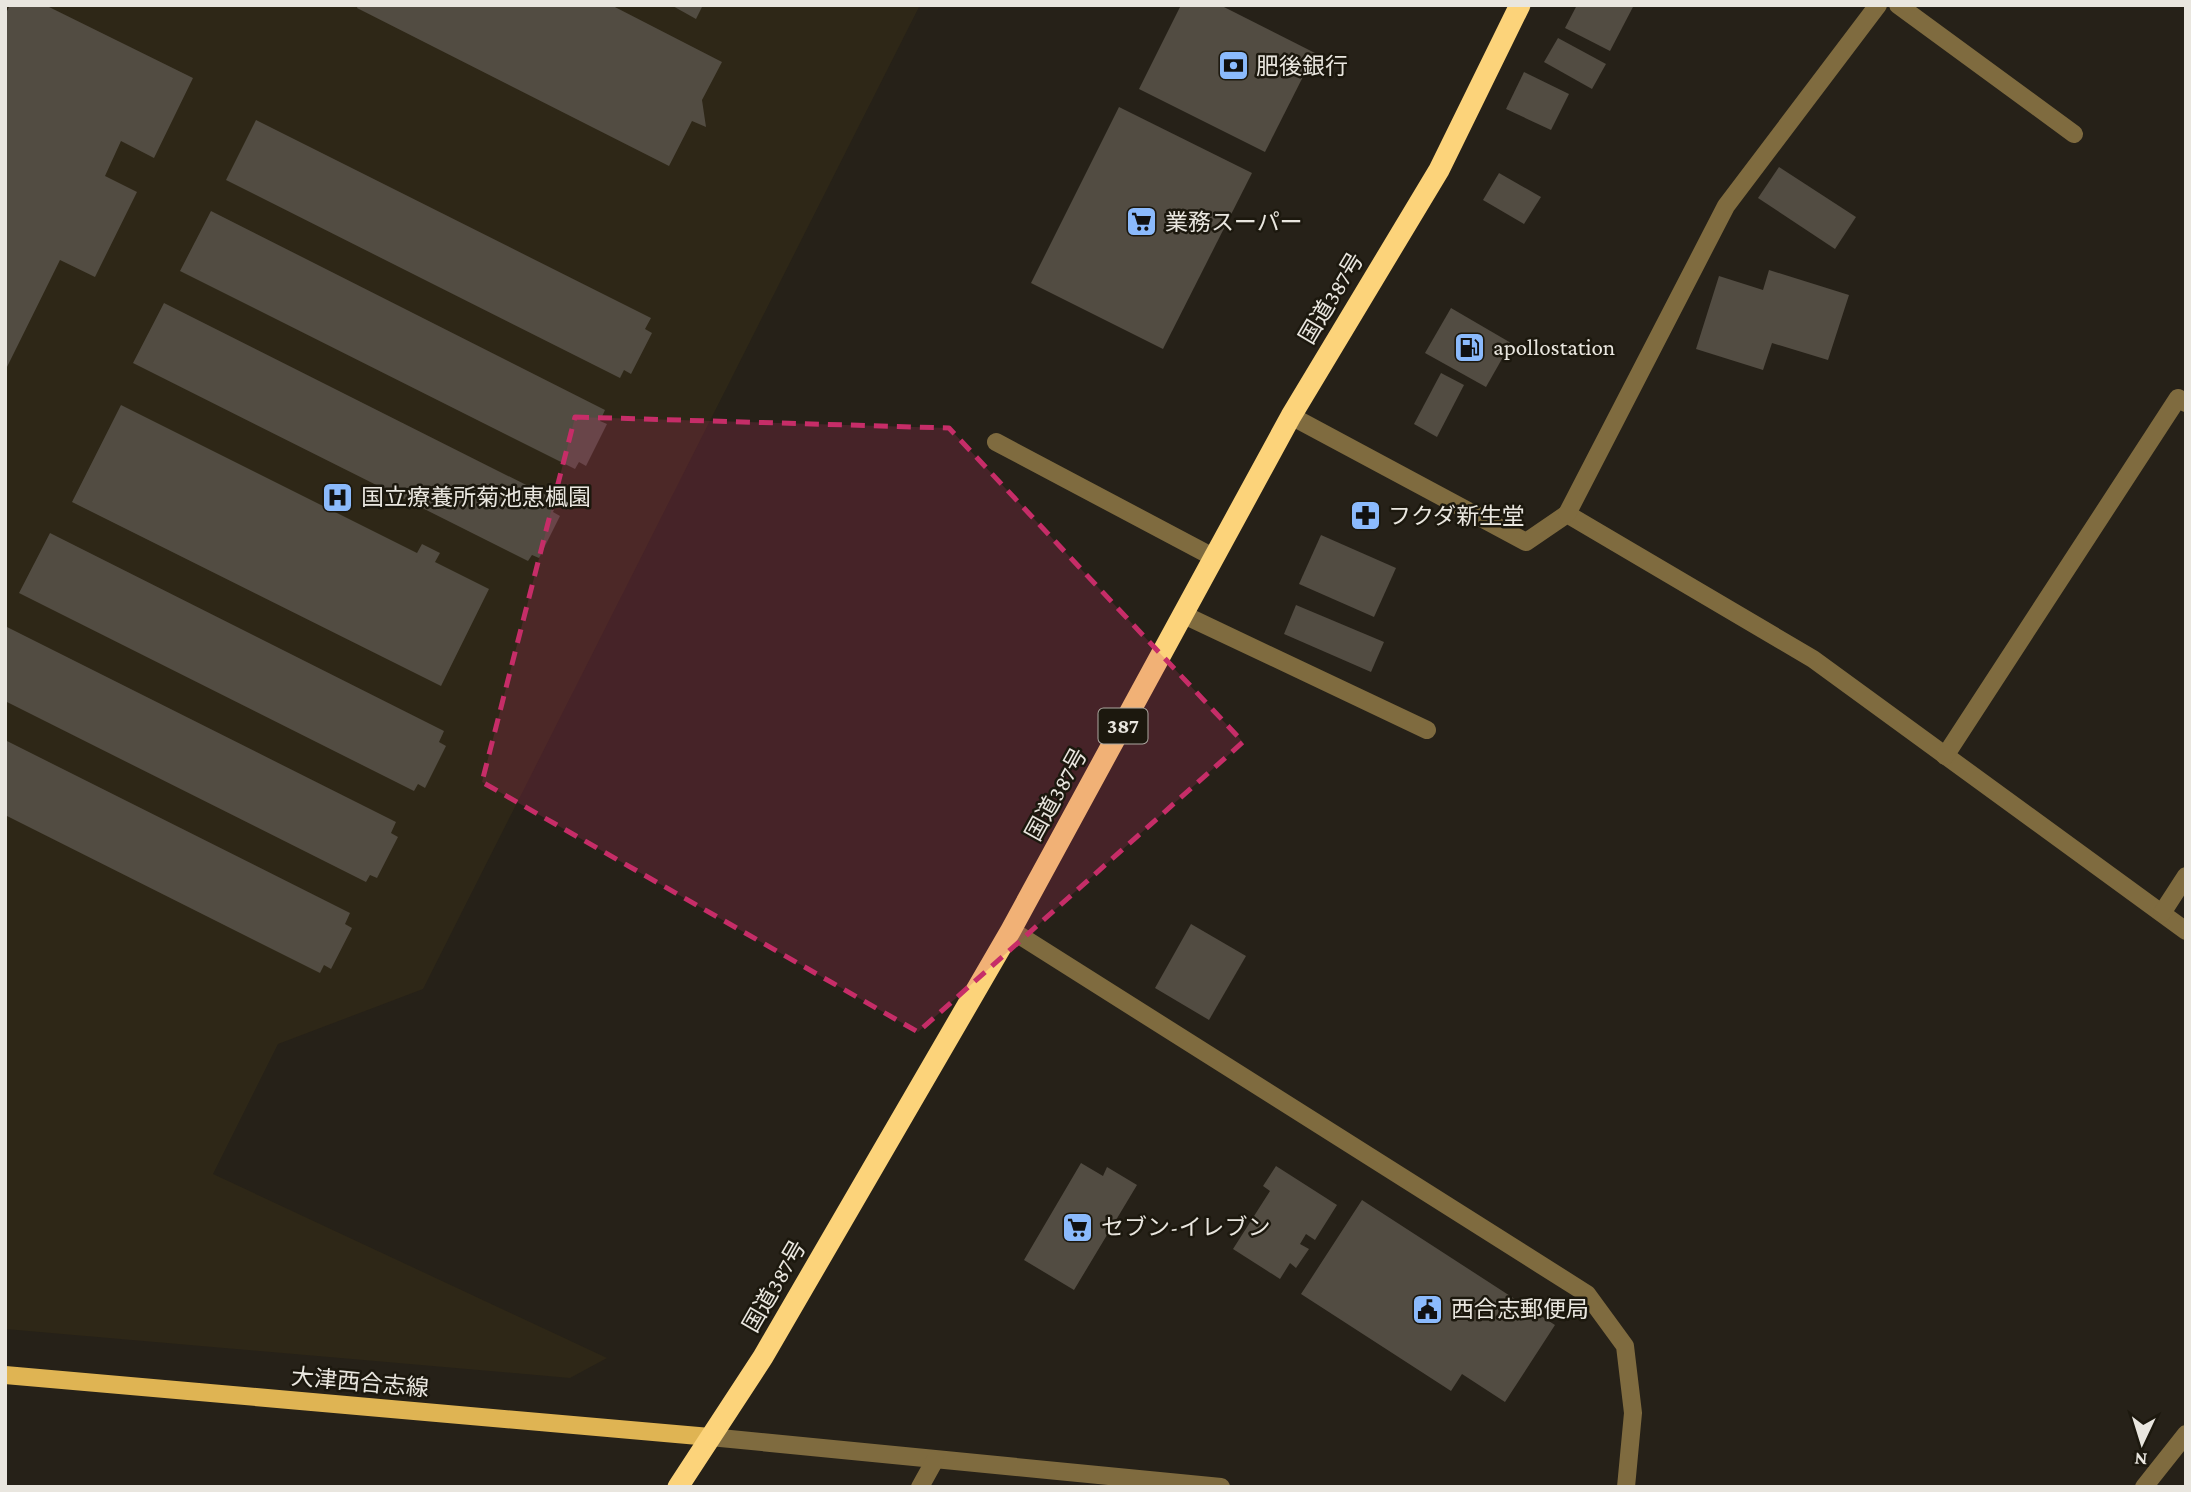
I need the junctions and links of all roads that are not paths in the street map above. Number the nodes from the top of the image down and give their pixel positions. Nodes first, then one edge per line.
1 (1520, 5) edge
2 (1878, 5) edge
3 (1898, 5) edge
4 (2074, 134) dead end
5 (2186, 403) edge
6 (1291, 416) junction
7 (996, 442) dead end
8 (1567, 514) junction
9 (1213, 557) junction
10 (1182, 614) junction
11 (1427, 730) dead end
12 (1945, 756) junction
13 (2186, 876) edge
14 (2162, 914) junction
15 (1011, 929) junction
16 (2186, 931) edge
17 (5, 1375) edge
18 (2186, 1434) edge
19 (710, 1437) junction
20 (934, 1460) junction
21 (678, 1487) edge
22 (919, 1487) edge
23 (1221, 1487) edge
24 (1626, 1487) edge
25 (2144, 1487) edge

1 - 6 highway, 国道387号 / 387
2 - 8 street
3 - 4 street
5 - 12 street
6 - 8 street
6 - 9 highway, 国道387号 / 387
7 - 9 street
8 - 12 street
9 - 10 highway, 国道387号 / 387
10 - 11 street
10 - 15 highway, 国道387号 / 387
12 - 14 street
13 - 14 street
14 - 16 street
15 - 19 highway, 国道387号 / 387
15 - 24 street
17 - 19 main road, 大津西合志線
18 - 25 street
19 - 20 street
19 - 21 highway, 国道387号 / 387
20 - 22 street
20 - 23 street

